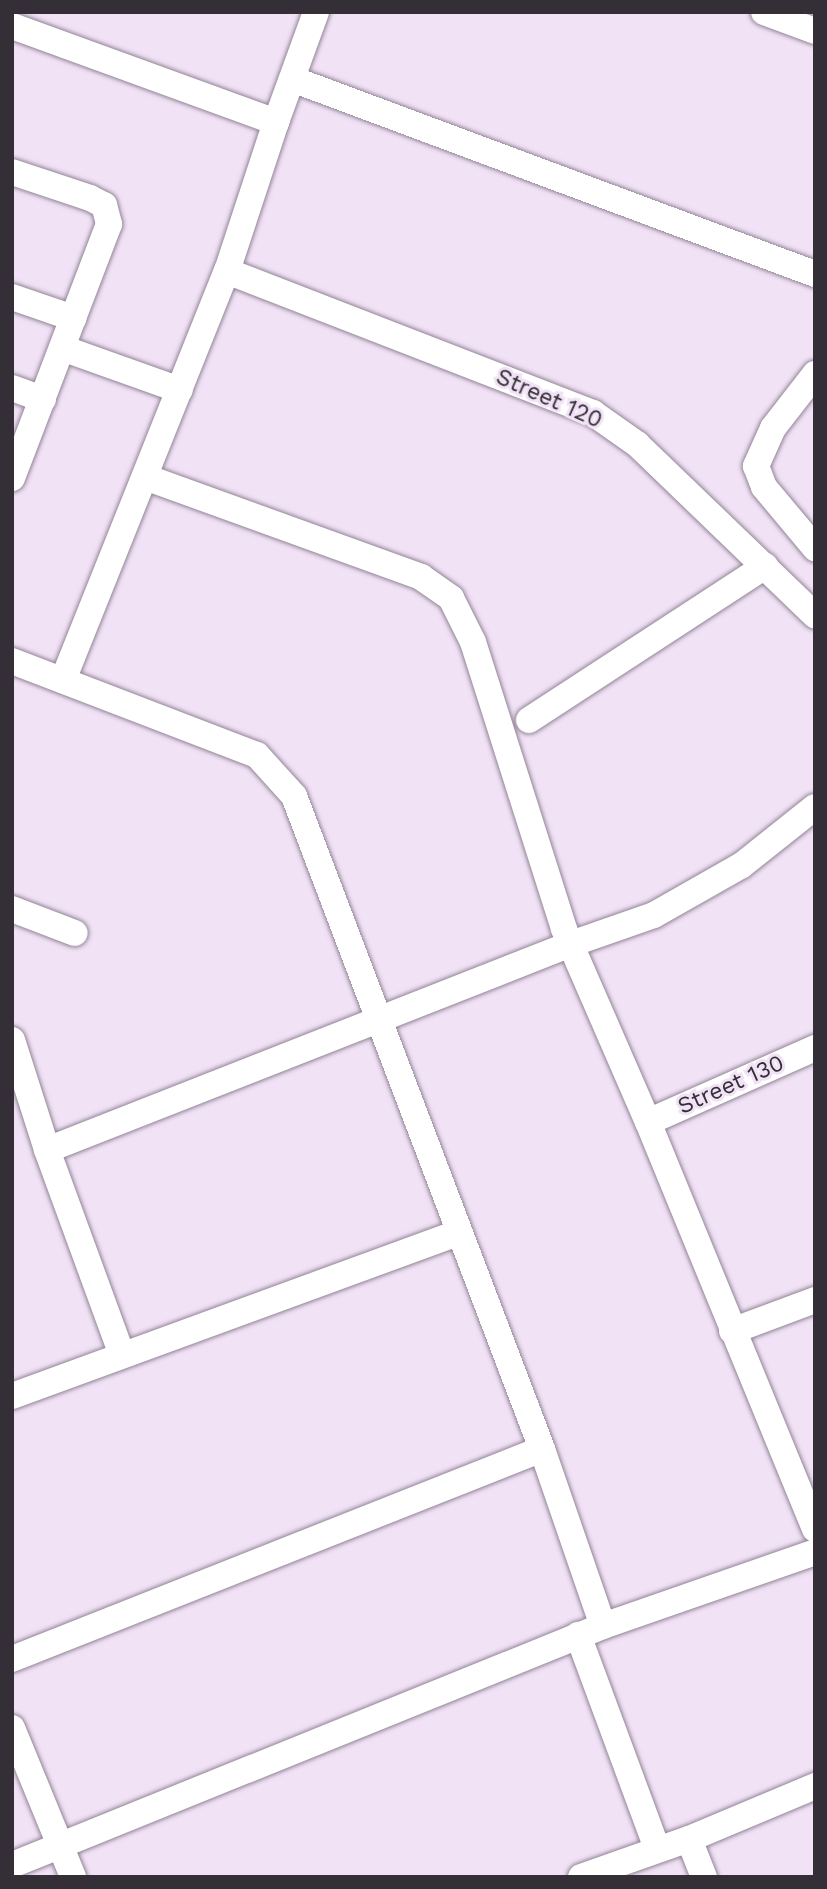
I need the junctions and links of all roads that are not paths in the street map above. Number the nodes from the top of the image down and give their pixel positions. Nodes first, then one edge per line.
1 (316, 12) edge
2 (764, 12) edge
3 (12, 26) edge
4 (815, 31) edge
5 (292, 79) junction
6 (276, 122) junction
7 (12, 172) edge
8 (227, 271) junction
9 (815, 274) edge
10 (12, 297) edge
11 (73, 318) junction
12 (62, 348) junction
13 (815, 374) edge
14 (12, 388) edge
15 (180, 390) junction
16 (43, 399) junction
17 (145, 477) junction
18 (12, 478) edge
19 (815, 548) edge
20 (765, 566) junction
21 (815, 615) edge
22 (12, 661) edge
23 (63, 680) junction
24 (529, 720) dead end
25 (815, 807) edge
26 (12, 909) edge
27 (75, 933) dead end
28 (571, 944) junction
29 (379, 1020) junction
30 (12, 1040) edge
31 (815, 1048) edge
32 (648, 1122) junction
33 (47, 1150) junction
34 (459, 1232) junction
35 (815, 1300) edge
36 (732, 1331) junction
37 (122, 1355) junction
38 (12, 1396) edge
39 (542, 1449) junction
40 (815, 1530) edge
41 (815, 1552) edge
42 (603, 1626) junction
43 (578, 1635) junction
44 (12, 1659) edge
45 (12, 1728) edge
46 (815, 1786) edge
47 (689, 1839) junction
48 (61, 1847) junction
49 (657, 1849) junction
50 (12, 1865) edge
51 (73, 1877) edge
52 (581, 1877) edge
53 (704, 1877) edge

1 - 5 street
2 - 4 street
3 - 6 street
5 - 6 street
5 - 9 street
6 - 8 street
7 - 11 street
8 - 15 street
8 - 20 street, Street 120
10 - 11 street
11 - 12 street
12 - 15 street
12 - 16 street
13 - 19 street
14 - 16 street
15 - 17 street
16 - 18 street
17 - 23 street
17 - 28 street
20 - 21 street, Street 120
20 - 24 street
22 - 23 street
23 - 29 street
25 - 28 street
26 - 27 street
28 - 29 street
28 - 32 street
29 - 33 street
29 - 34 street
30 - 33 street
31 - 32 street, Street 130
32 - 36 street
33 - 37 street
34 - 37 street
34 - 39 street
35 - 36 street
36 - 40 street
37 - 38 street
39 - 42 street
39 - 44 street
41 - 42 street
42 - 43 street
43 - 48 street
43 - 49 street
45 - 48 street
46 - 47 street
47 - 49 street
47 - 53 street
48 - 50 street
48 - 51 street
49 - 52 street

